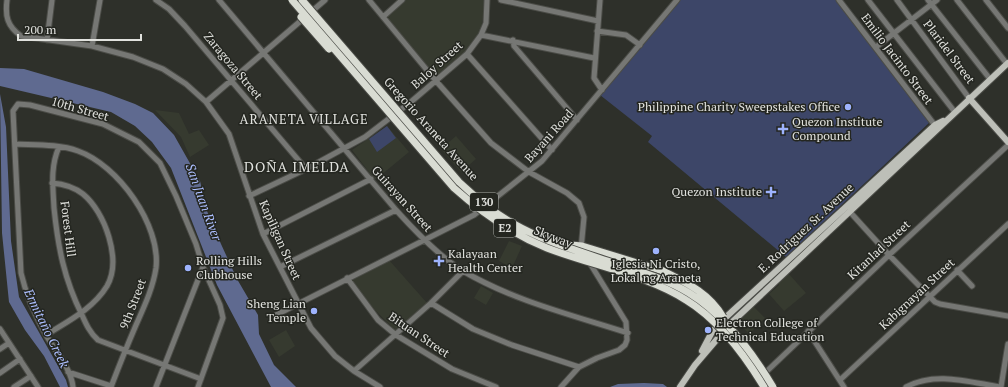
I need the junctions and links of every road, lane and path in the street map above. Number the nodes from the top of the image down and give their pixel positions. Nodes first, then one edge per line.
1 (7, 0) edge
2 (52, 0) edge
3 (100, 0) edge
4 (156, 0) edge
5 (219, 0) edge
6 (286, 0) edge
7 (291, 0) edge
8 (303, 0) edge
9 (326, 0) edge
10 (369, 0) edge
11 (402, 0) edge
12 (487, 0) edge
13 (501, 0) edge
14 (600, 0) edge
15 (677, 0) edge
16 (839, 0) edge
17 (868, 0) edge
18 (897, 0) edge
19 (937, 0) edge
20 (957, 0) edge
21 (986, 0) edge
22 (930, 2) edge
23 (313, 10) junction
24 (383, 16) junction
25 (305, 18) junction
26 (912, 20) junction
27 (598, 21) junction
28 (1008, 28) edge
29 (597, 31) junction
30 (894, 33) junction
31 (481, 35) junction
32 (47, 40) junction
33 (512, 40) junction
34 (640, 45) junction
35 (92, 46) junction
36 (876, 47) junction
37 (263, 53) junction
38 (467, 54) junction
39 (594, 58) junction
40 (1007, 63) edge
41 (990, 79) junction
42 (232, 80) junction
43 (436, 81) junction
44 (602, 90) junction
45 (969, 98) junction
46 (379, 100) junction
47 (206, 102) junction
48 (400, 111) junction
49 (954, 111) junction
50 (392, 118) junction
51 (577, 120) junction
52 (937, 127) junction
53 (1008, 142) edge
54 (15, 144) junction
55 (1008, 145) edge
56 (59, 147) junction
57 (345, 149) junction
58 (552, 150) junction
59 (306, 169) junction
60 (529, 172) junction
61 (371, 179) junction
62 (52, 183) junction
63 (249, 196) junction
64 (487, 205) junction
65 (396, 210) junction
66 (478, 212) junction
67 (850, 212) junction
68 (1008, 224) edge
69 (263, 234) junction
70 (424, 239) junction
71 (570, 245) joint
72 (584, 248) junction
73 (888, 255) junction
74 (591, 265) junction
75 (203, 266) junction
76 (280, 267) junction
77 (957, 270) junction
78 (463, 271) junction
79 (347, 278) junction
80 (972, 286) dead end
81 (929, 297) junction
82 (298, 303) junction
83 (431, 304) junction
84 (81, 314) junction
85 (276, 315) dead end
86 (1008, 316) edge
87 (725, 318) junction
88 (731, 327) junction
89 (716, 328) junction
90 (0, 329) edge
91 (808, 331) junction
92 (628, 333) junction
93 (720, 333) junction
94 (46, 334) junction
95 (396, 335) junction
96 (9, 343) junction
97 (1008, 344) edge
98 (0, 349) edge
99 (126, 350) junction
100 (20, 360) junction
101 (165, 365) junction
102 (695, 365) junction
103 (579, 367) junction
104 (354, 371) junction
105 (68, 372) junction
106 (766, 372) junction
107 (0, 373) edge
108 (31, 376) junction
109 (201, 379) junction
110 (840, 380) junction
111 (14, 387) edge
112 (38, 387) edge
113 (73, 387) edge
114 (111, 387) edge
115 (156, 387) edge
116 (198, 387) edge
117 (380, 387) edge
118 (496, 387) edge
119 (561, 387) edge
120 (680, 387) edge
121 (763, 387) edge
122 (774, 387) edge
123 (844, 387) edge
124 (906, 387) edge
125 (1000, 387) edge

1 - 32 street, Kapiligan Street
2 - 32 street
3 - 35 street
4 - 42 street, Zaragoza Street
5 - 37 street, Guirayan Street
6 - 46 highway, bridge
7 - 25 main road, Gregorio Araneta Avenue / 130
7 - 46 highway, Skyway / E2, bridge
8 - 23 main road, Gregorio Araneta Avenue / 130
8 - 88 highway, Skyway / E2, bridge
9 - 23 street
10 - 24 street
11 - 24 street
12 - 31 street, Baloy Street
13 - 27 street
14 - 27 street
15 - 34 street, Bayani Road
16 - 36 street, Emilio Jacinto Street
17 - 30 street
18 - 26 street, Plaridel Street
19 - 22 street
20 - 40 street
21 - 28 street
22 - 26 street
22 - 41 street
23 - 25 street
23 - 48 main road, Gregorio Araneta Avenue / 130
24 - 43 street
25 - 37 street
25 - 50 main road, Gregorio Araneta Avenue / 130
26 - 30 street
26 - 45 street, Plaridel Street
27 - 29 street
29 - 34 street
29 - 39 street
30 - 36 street
30 - 49 street
31 - 33 street
31 - 38 street, Baloy Street
32 - 35 street, Kapiligan Street
33 - 39 street
33 - 51 street
34 - 44 street, Bayani Road
35 - 47 street, Kapiligan Street
36 - 52 street, Emilio Jacinto Street
37 - 42 street
37 - 57 street, Guirayan Street
38 - 43 street, Baloy Street
38 - 58 street
39 - 44 street
40 - 41 main road, E. Rodriguez Sr. Avenue
41 - 45 main road, E. Rodriguez Sr. Avenue
42 - 47 street
42 - 59 street, Zaragoza Street
43 - 48 street, Baloy Street
43 - 60 street
44 - 51 street, Bayani Road
45 - 49 main road, E. Rodriguez Sr. Avenue
45 - 53 main road
46 - 121 highway, Skyway / E2, bridge
47 - 63 street, Kapiligan Street
48 - 50 street, Baloy Street
48 - 64 main road, Gregorio Araneta Avenue / 130
49 - 52 main road, E. Rodriguez Sr. Avenue
50 - 57 street, Baloy Street
50 - 66 main road, Gregorio Araneta Avenue / 130
51 - 58 street, Bayani Road
52 - 67 main road, E. Rodriguez Sr. Avenue
52 - 87 main road, E. Rodriguez Sr. Avenue
54 - 56 street, 9th Street
54 - 75 street, 10th Street
54 - 94 street
55 - 73 street, Kitanlad Street
56 - 62 street, Forest Hill
56 - 99 street, 9th Street
57 - 59 street, Baloy Street
57 - 61 street, Guirayan Street
58 - 60 street, Bayani Road
59 - 63 street, Baloy Street
60 - 64 street, Bayani Road
60 - 72 street
61 - 65 street, Guirayan Street
61 - 69 street
62 - 84 street, Forest Hill
62 - 84 street
63 - 69 street, Kapiligan Street
64 - 66 street, Bayani Road
64 - 71 main road, Gregorio Araneta Avenue / 130
65 - 70 street, Guirayan Street
65 - 76 street
66 - 70 street, Bayani Road
66 - 74 main road, Gregorio Araneta Avenue / 130
67 - 73 street
67 - 88 main road, E. Rodriguez Sr. Avenue
68 - 77 street, Kabignayan Street
69 - 76 street, Kapiligan Street
70 - 78 street, Guirayan Street
70 - 79 street, Bayani Road
71 - 72 highway
72 - 87 main road
72 - 88 highway, bridge
73 - 81 street
73 - 91 street, Kitanlad Street
74 - 89 main road, Gregorio Araneta Avenue / 130
74 - 92 street
75 - 101 street
75 - 109 street, 10th Street
76 - 82 street, Kapiligan Street
77 - 80 street
77 - 81 street, Kabignayan Street
78 - 83 street
78 - 92 street, Guirayan Street
79 - 82 street, Bayani Road
79 - 95 street, Bituan Street
81 - 86 street
81 - 110 street, Kabignayan Street
82 - 85 street, Bayani Road
82 - 104 street, Kapiligan Street
83 - 95 street
83 - 103 street
84 - 94 street
84 - 99 street, Forest Hill
87 - 88 main road
87 - 89 main road, E. Rodriguez Sr. Avenue
88 - 93 main road, E. Rodriguez Sr. Avenue
88 - 106 main road
88 - 122 highway, Skyway / E2, bridge
89 - 93 main road, Gregorio Araneta Avenue / 130
89 - 102 main road, E. Rodriguez Sr. Avenue
90 - 96 street
91 - 106 street, Kitanlad Street
91 - 110 street
92 - 103 street
93 - 102 main road, E. Rodriguez Sr. Avenue
93 - 121 main road, Gregorio Araneta Avenue / 130
94 - 105 street
95 - 104 street
95 - 118 street, Bituan Street
96 - 98 street
96 - 100 street
97 - 125 street
99 - 101 street, Forest Hill
99 - 114 street, 9th Street
100 - 107 street
100 - 108 street
101 - 109 street, Forest Hill
101 - 115 street
102 - 120 main road, E. Rodriguez Sr. Avenue
103 - 119 street
104 - 117 street, Kapiligan Street
105 - 113 street
105 - 114 street
106 - 122 main road
108 - 111 street
108 - 112 street
109 - 116 street, 10th Street
110 - 123 street
124 - 125 street

